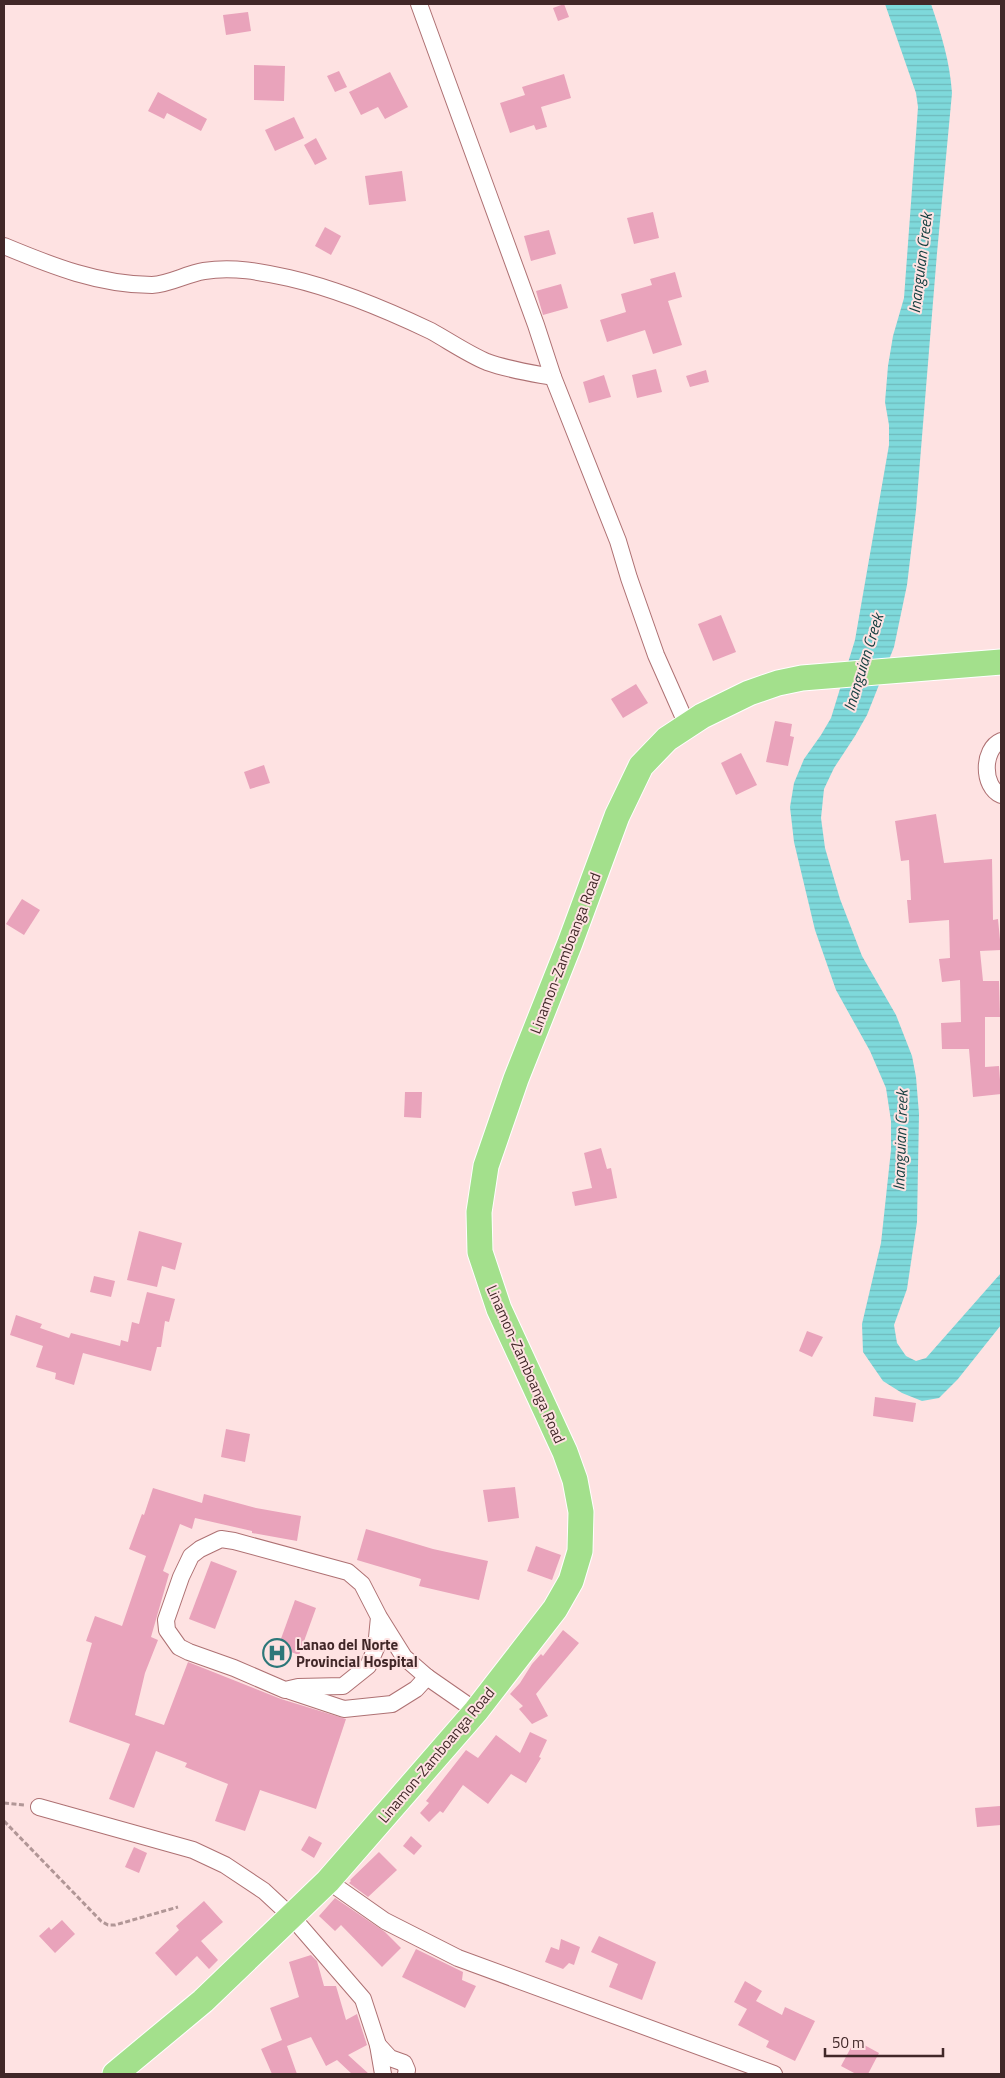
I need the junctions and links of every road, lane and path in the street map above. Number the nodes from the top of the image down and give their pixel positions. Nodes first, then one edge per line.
1 (419, 4) edge
2 (4, 246) edge
3 (553, 377) junction
4 (1001, 662) edge
5 (686, 725) junction
6 (1001, 741) edge
7 (1001, 795) edge
8 (379, 1617) junction
9 (427, 1677) junction
10 (285, 1690) junction
11 (476, 1711) junction
12 (4, 1803) edge
13 (38, 1806) joint
14 (4, 1821) edge
15 (328, 1881) junction
16 (178, 1907) dead end
17 (292, 1917) junction
18 (378, 2045) junction
19 (115, 2074) edge
20 (383, 2074) edge
21 (406, 2074) edge
22 (774, 2074) edge

1 - 3 street
2 - 3 street
3 - 5 street
4 - 5 highway, Linamon-Zamboanga Road
5 - 11 highway, Linamon-Zamboanga Road
6 - 7 street
8 - 9 street
8 - 10 street
8 - 10 street
9 - 10 street
9 - 11 street
11 - 15 highway, Linamon-Zamboanga Road
12 - 13 path
13 - 17 street
14 - 16 path
15 - 17 highway, Linamon-Zamboanga Road
15 - 22 street
17 - 18 street
17 - 19 highway, Linamon-Zamboanga Road
18 - 20 street
18 - 21 street

